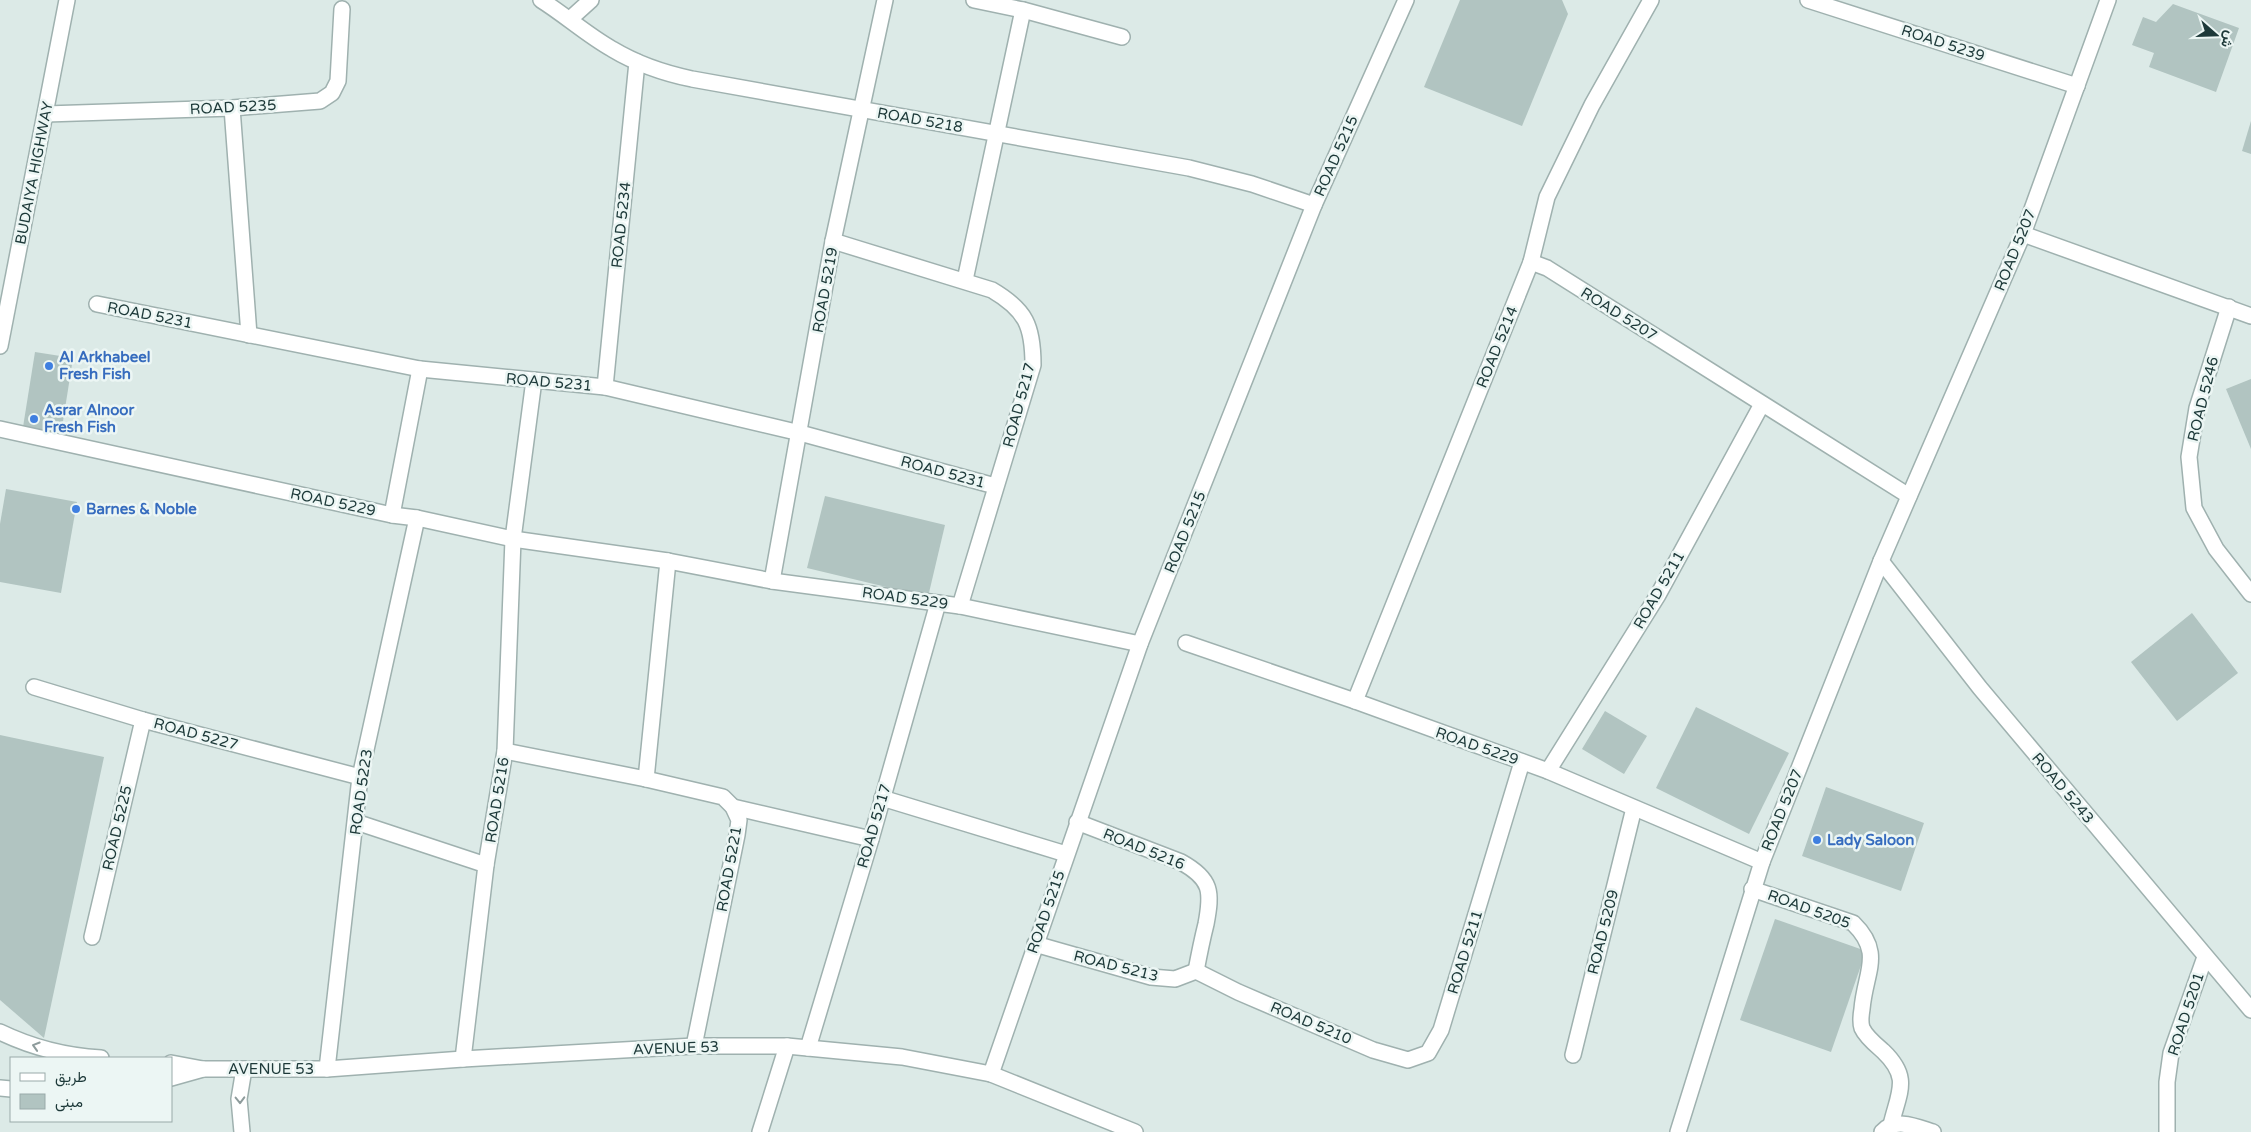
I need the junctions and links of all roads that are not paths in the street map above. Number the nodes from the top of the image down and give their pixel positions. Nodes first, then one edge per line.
1 (67, 0) edge
2 (541, 0) edge
3 (591, 0) edge
4 (885, 0) edge
5 (974, 0) edge
6 (1406, 0) edge
7 (1651, 0) edge
8 (1808, 0) edge
9 (2108, 0) edge
10 (342, 9) dead end
11 (1023, 10) junction
12 (570, 19) junction
13 (1122, 37) dead end
14 (637, 62) junction
15 (2077, 86) junction
16 (232, 108) junction
17 (861, 110) junction
18 (46, 114) junction
19 (996, 134) junction
20 (1314, 205) junction
21 (2023, 234) junction
22 (833, 241) junction
23 (1531, 262) junction
24 (966, 280) junction
25 (97, 304) dead end
26 (2228, 307) junction
27 (2251, 316) edge
28 (249, 335) junction
29 (0, 346) edge
30 (420, 369) junction
31 (534, 380) junction
32 (605, 387) junction
33 (1762, 404) junction
34 (0, 429) edge
35 (800, 433) junction
36 (995, 486) junction
37 (1909, 496) junction
38 (392, 515) junction
39 (417, 518) junction
40 (513, 539) junction
41 (1881, 561) junction
42 (668, 562) junction
43 (772, 581) junction
44 (2251, 594) edge
45 (938, 603) junction
46 (960, 606) junction
47 (1186, 643) dead end
48 (1140, 644) junction
49 (34, 687) dead end
50 (1355, 701) junction
51 (143, 720) junction
52 (505, 751) junction
53 (1522, 762) junction
54 (1548, 771) junction
55 (360, 777) junction
56 (646, 779) junction
57 (882, 798) junction
58 (734, 806) junction
59 (1634, 808) junction
60 (356, 822) junction
61 (1077, 822) junction
62 (871, 839) junction
63 (1066, 854) junction
64 (1762, 862) junction
65 (486, 865) junction
66 (1752, 889) junction
67 (92, 937) dead end
68 (1035, 944) junction
69 (2205, 957) junction
70 (1196, 971) junction
71 (2251, 1010) edge
72 (0, 1032) edge
73 (694, 1046) junction
74 (787, 1046) junction
75 (808, 1048) junction
76 (1428, 1053) joint
77 (1573, 1055) dead end
78 (94, 1057) edge
79 (463, 1059) junction
80 (172, 1063) edge
81 (203, 1069) junction
82 (244, 1069) junction
83 (327, 1069) junction
84 (991, 1074) junction
85 (172, 1078) edge
86 (1886, 1128) edge
87 (242, 1132) edge
88 (760, 1132) edge
89 (1135, 1132) edge
90 (1678, 1132) edge
91 (1933, 1132) edge
92 (2167, 1132) edge

1 - 18 street, BUDAIYA HIGHWAY
2 - 12 street, ROAD 5218
3 - 12 street
4 - 17 street, ROAD 5219
5 - 11 street
6 - 20 street, ROAD 5215
7 - 23 street, ROAD 5214
8 - 15 street, ROAD 5239
9 - 15 street, ROAD 5207
10 - 16 street, ROAD 5235
11 - 13 street
11 - 19 street
12 - 14 street, ROAD 5218
14 - 17 street, ROAD 5218
14 - 32 street, ROAD 5234
15 - 21 street, ROAD 5207
16 - 18 street, ROAD 5235
16 - 28 street
17 - 19 street, ROAD 5218
17 - 22 street, ROAD 5219
18 - 29 street, BUDAIYA HIGHWAY
19 - 20 street, ROAD 5218
19 - 24 street
20 - 48 street, ROAD 5215
21 - 26 street
21 - 37 street, ROAD 5207
22 - 24 street, ROAD 5217
22 - 35 street, ROAD 5219
23 - 33 street, ROAD 5207
23 - 50 street, ROAD 5214
24 - 36 street, ROAD 5217
25 - 28 street, ROAD 5231
26 - 27 street
26 - 44 street, ROAD 5246
28 - 30 street, ROAD 5231
30 - 31 street, ROAD 5231
30 - 38 street
31 - 32 street, ROAD 5231
31 - 40 street, ROAD 5216
32 - 35 street, ROAD 5231
33 - 37 street, ROAD 5207
33 - 54 street, ROAD 5211
34 - 38 street, ROAD 5229
35 - 36 street, ROAD 5231
35 - 43 street, ROAD 5219
36 - 46 street, ROAD 5217
37 - 41 street, ROAD 5207
38 - 39 street, ROAD 5229
39 - 40 street, ROAD 5229
39 - 55 street, ROAD 5223
40 - 42 street, ROAD 5229
40 - 52 street, ROAD 5216
41 - 64 street, ROAD 5207
41 - 69 street, ROAD 5243
42 - 43 street, ROAD 5229
42 - 56 street
43 - 45 street, ROAD 5229
45 - 46 street, ROAD 5229
45 - 57 street, ROAD 5217
46 - 48 street, ROAD 5229
47 - 50 street, ROAD 5229
48 - 61 street, ROAD 5215
49 - 51 street, ROAD 5227
50 - 53 street, ROAD 5229
51 - 55 street, ROAD 5227
51 - 67 street, ROAD 5225
52 - 56 street, ROAD 5221
52 - 65 street, ROAD 5216
53 - 54 street, ROAD 5229
53 - 76 street, ROAD 5211
54 - 59 street, ROAD 5229
55 - 60 street, ROAD 5223
56 - 58 street, ROAD 5221
57 - 62 street, ROAD 5217
57 - 63 street
58 - 62 street
58 - 73 street, ROAD 5221
59 - 64 street, ROAD 5229
59 - 77 street, ROAD 5209
60 - 65 street
60 - 83 street, ROAD 5223
61 - 63 street, ROAD 5215
61 - 70 street, ROAD 5216
62 - 75 street, ROAD 5217
63 - 68 street, ROAD 5215
64 - 66 street, ROAD 5207
65 - 79 street, ROAD 5216
66 - 86 street, ROAD 5205
66 - 90 street, ROAD 5207
68 - 70 street, ROAD 5213
68 - 84 street, ROAD 5215
69 - 71 street, ROAD 5243
69 - 92 street, ROAD 5201
70 - 76 street, ROAD 5210
78 -> 72 street
73 - 74 street, AVENUE 53
73 - 79 street, AVENUE 53
74 - 75 street, AVENUE 53
74 - 88 street
75 - 84 street, AVENUE 53
79 - 83 street, AVENUE 53
80 - 81 street
81 - 82 street, AVENUE 53
81 - 85 street
82 - 83 street, AVENUE 53
82 -> 87 street
84 - 89 street, AVENUE 53
86 - 91 street

